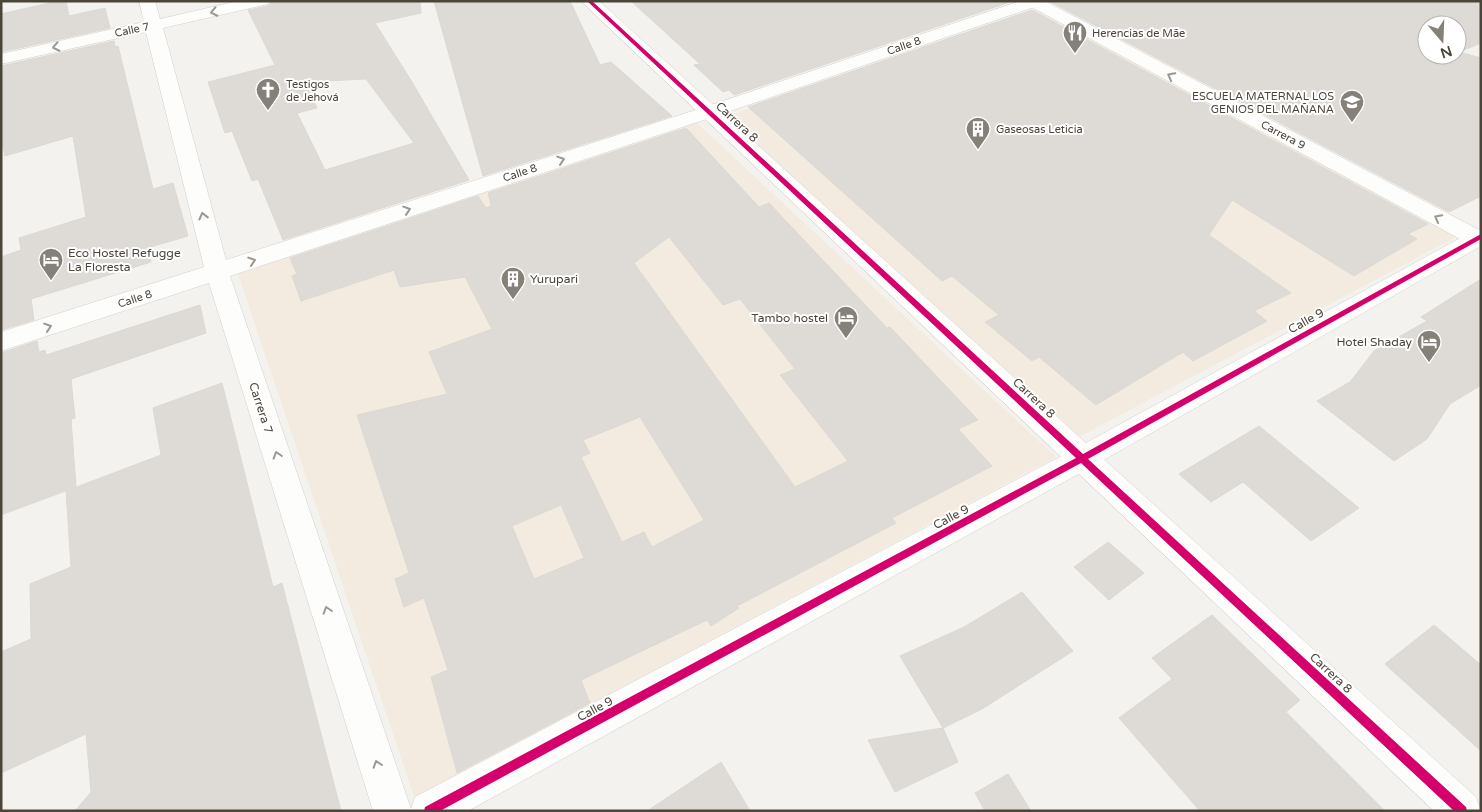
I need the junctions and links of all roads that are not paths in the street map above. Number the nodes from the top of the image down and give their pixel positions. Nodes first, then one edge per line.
1 (262, 1) edge
2 (589, 1) edge
3 (1034, 2) edge
4 (151, 13) edge
5 (1, 59) edge
6 (709, 112) junction
7 (1479, 238) edge
8 (217, 272) junction
9 (1, 342) edge
10 (1083, 458) junction
11 (392, 811) edge
12 (429, 811) edge
13 (1462, 811) edge

1 -> 4 street, Calle 7
2 - 6 street, Carrera 8
3 - 6 street, Calle 8
7 -> 3 street, Carrera 9
4 -> 5 street, Calle 7
8 -> 4 street, Carrera 7
8 -> 6 street, Calle 8
6 - 10 street, Carrera 8
7 - 10 street, Calle 9
9 -> 8 street, Calle 8
11 -> 8 street, Carrera 7
10 - 12 street, Calle 9
10 - 13 street, Carrera 8

